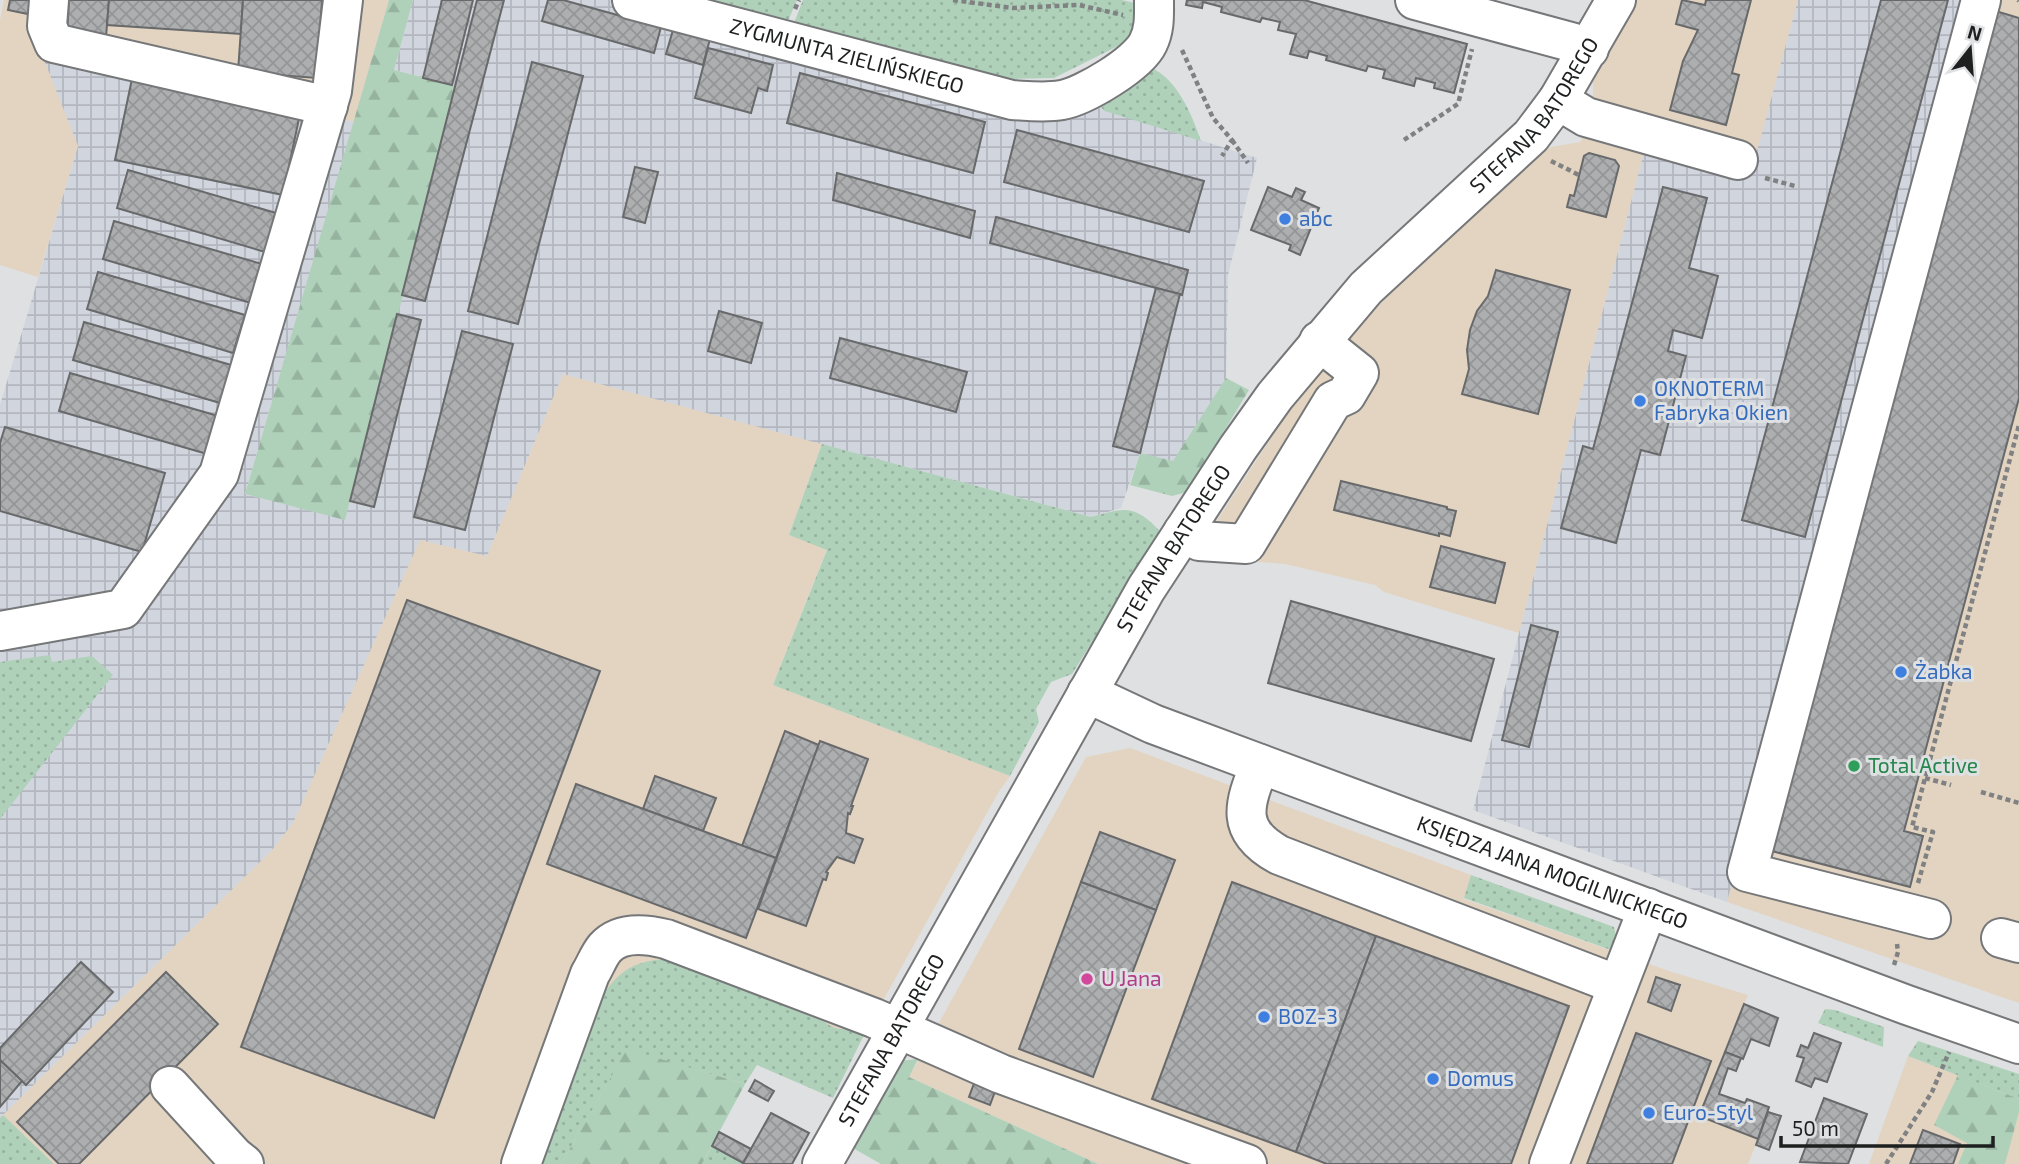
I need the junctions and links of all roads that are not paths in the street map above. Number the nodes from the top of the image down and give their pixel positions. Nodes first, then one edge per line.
1 (49, 0) edge
2 (343, 0) edge
3 (632, 0) edge
4 (1415, 0) edge
5 (1616, 0) edge
6 (1981, 0) edge
7 (1162, 21) edge
8 (1589, 49) junction
9 (1558, 100) junction
10 (328, 106) junction
11 (1738, 160) dead end
12 (1319, 341) junction
13 (1183, 532) junction
14 (0, 631) edge
15 (1087, 693) junction
16 (1259, 764) junction
17 (1923, 906) road end
18 (1648, 908) junction
19 (1619, 985) junction
20 (897, 1028) junction
21 (2019, 1044) edge
22 (170, 1086) dead end
23 (244, 1164) edge
24 (521, 1164) edge
25 (822, 1164) edge
26 (1247, 1164) edge
27 (1549, 1164) edge

1 - 10 street
2 - 10 street
3 - 7 street, ZYGMUNTA ZIELIŃSKIEGO
4 - 8 street
5 - 8 street, STEFANA BATOREGO
6 - 17 street
8 - 9 street, STEFANA BATOREGO
9 - 11 street
9 - 12 street, STEFANA BATOREGO
10 - 14 street
12 - 13 street, STEFANA BATOREGO
12 - 13 street
13 - 15 street, STEFANA BATOREGO
15 - 16 street, KSIĘDZA JANA MOGILNICKIEGO
15 - 20 street, STEFANA BATOREGO
16 - 18 street, KSIĘDZA JANA MOGILNICKIEGO
16 - 19 street
18 - 19 street
18 - 21 street, KSIĘDZA JANA MOGILNICKIEGO
19 - 27 street
20 - 24 street
20 - 25 street, STEFANA BATOREGO
20 - 26 street
22 - 23 street

